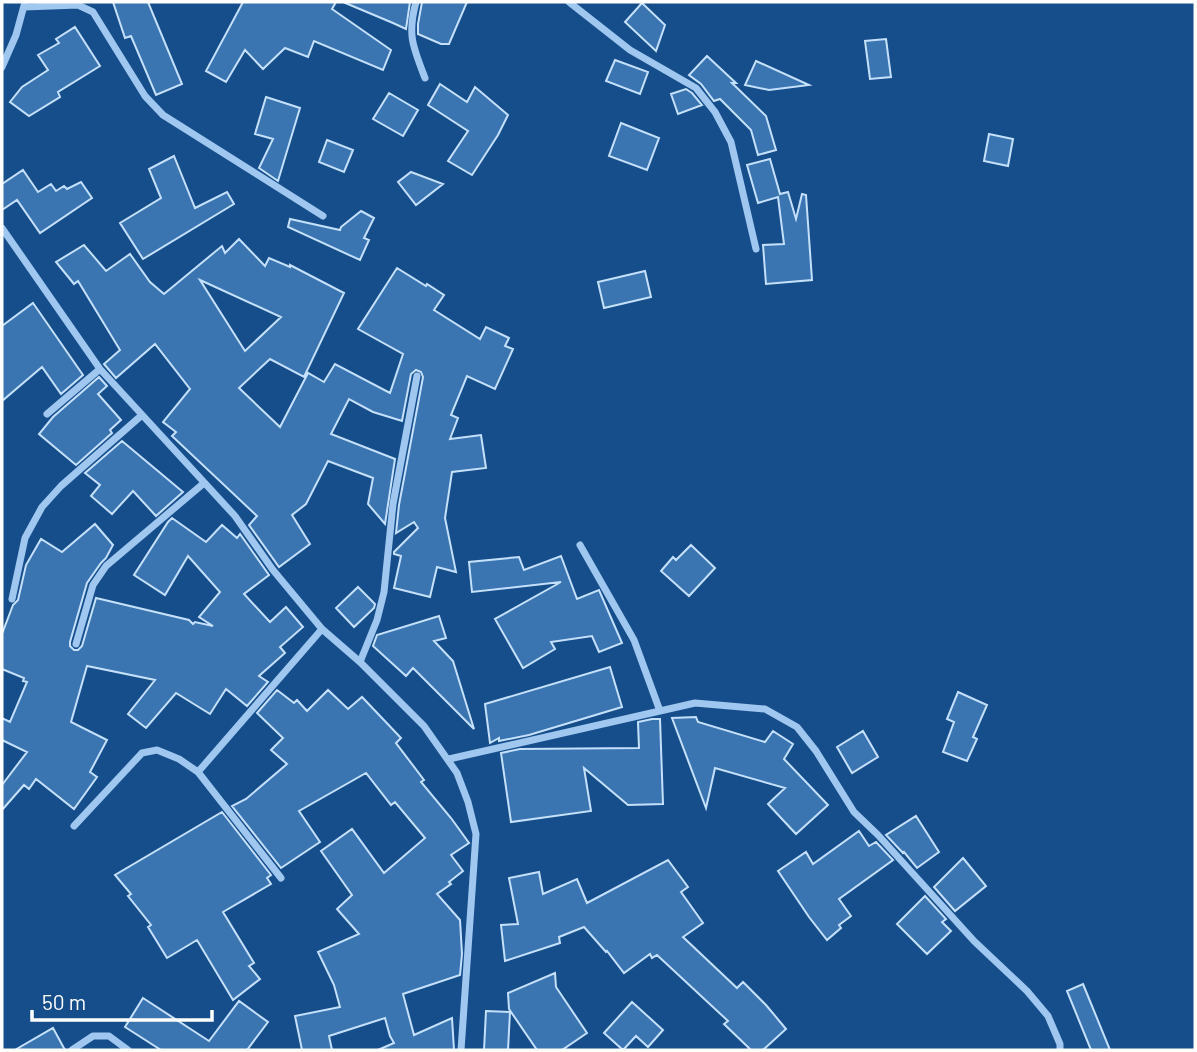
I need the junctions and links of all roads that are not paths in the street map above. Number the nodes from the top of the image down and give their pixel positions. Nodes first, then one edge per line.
1 (416, 2) edge
2 (569, 2) edge
3 (25, 4) edge
4 (2, 67) edge
5 (425, 78) dead end
6 (323, 216) dead end
7 (2, 228) edge
8 (756, 248) dead end
9 (100, 369) junction
10 (417, 376) dead end
11 (47, 414) dead end
12 (142, 415) junction
13 (204, 483) junction
14 (580, 545) dead end
15 (12, 599) dead end
16 (322, 629) junction
17 (76, 644) dead end
18 (360, 662) junction
19 (660, 711) junction
20 (449, 759) junction
21 (198, 772) junction
22 (74, 826) dead end
23 (281, 878) dead end
24 (72, 1050) edge
25 (128, 1050) edge
26 (461, 1050) edge
27 (1060, 1050) edge

1 - 5 street
2 - 8 street
3 - 4 street
3 - 6 street
7 - 9 street
9 - 11 street
9 - 12 street
10 - 18 street
12 - 13 street
12 - 15 street
13 - 16 street
13 - 17 street
14 - 19 street
16 - 18 street
16 - 21 street
18 - 20 street
19 - 20 street
19 - 27 street
20 - 26 street
21 - 22 street
21 - 23 street
24 - 25 street

